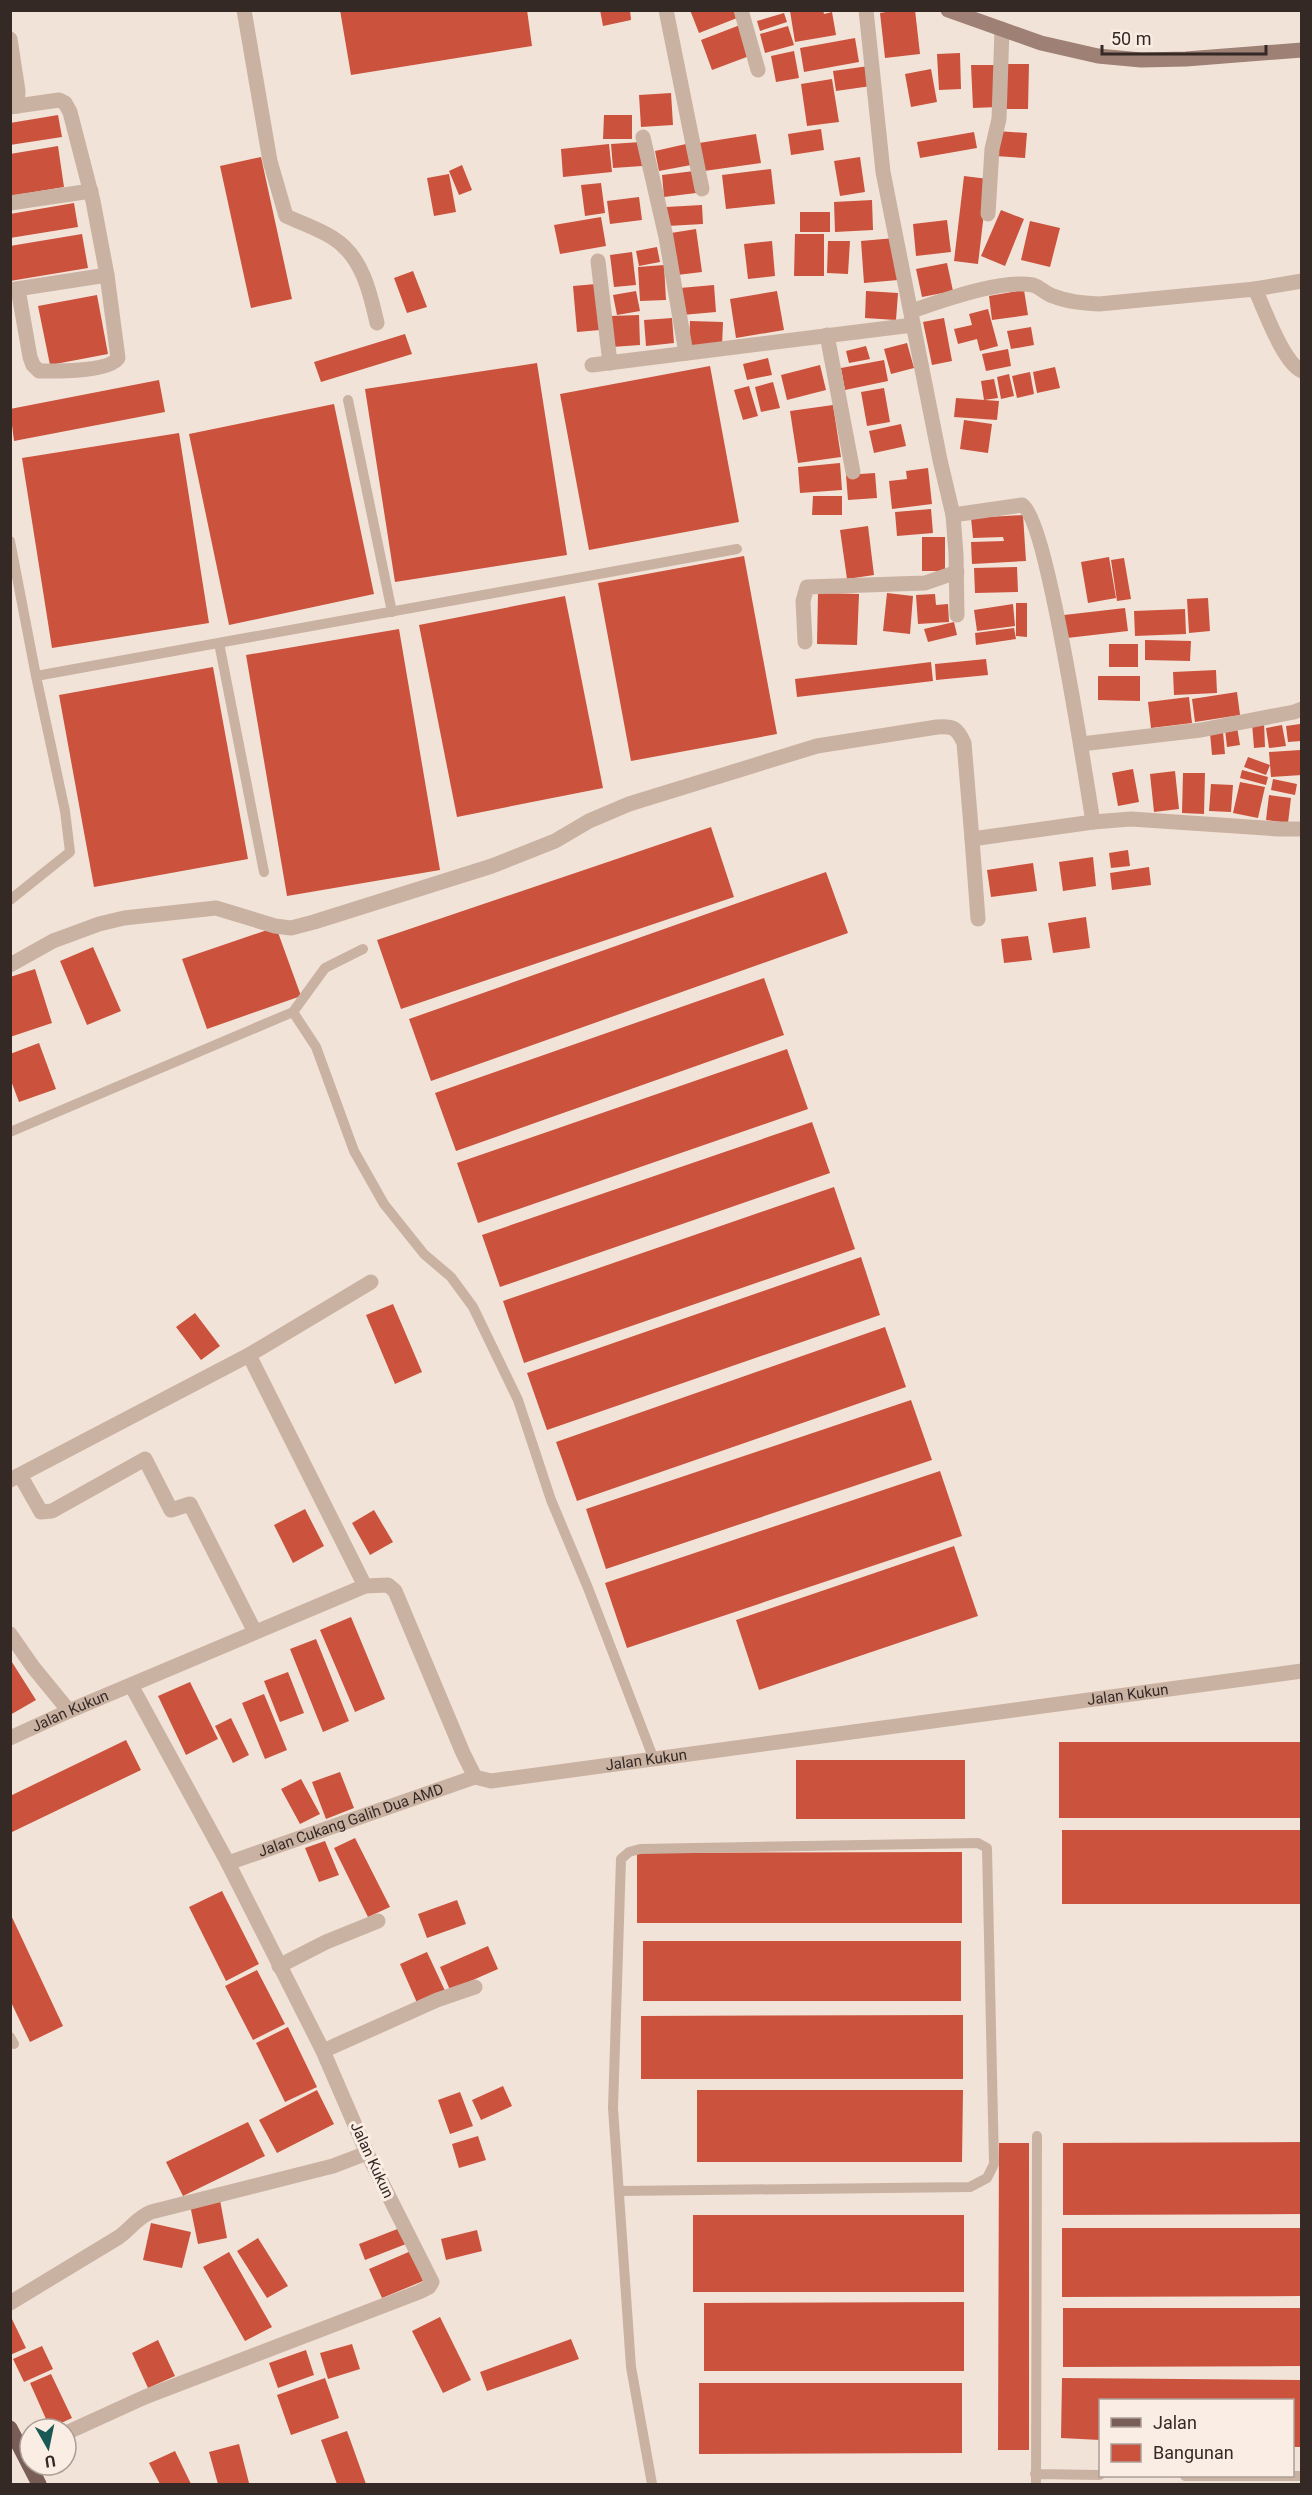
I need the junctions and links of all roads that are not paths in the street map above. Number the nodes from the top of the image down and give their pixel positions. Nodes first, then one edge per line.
1 (244, 10) edge
2 (666, 10) edge
3 (741, 10) edge
4 (866, 10) edge
5 (948, 10) edge
6 (1002, 29) junction
7 (10, 39) edge
8 (1302, 50) edge
9 (758, 70) dead end
10 (14, 107) edge
11 (643, 137) dead end
12 (702, 189) dead end
13 (91, 191) junction
14 (10, 203) edge
15 (988, 214) dead end
16 (598, 261) dead end
17 (107, 275) junction
18 (1302, 281) edge
19 (14, 289) edge
20 (1255, 289) junction
21 (912, 318) junction
22 (377, 323) dead end
23 (827, 335) junction
24 (686, 353) junction
25 (610, 363) junction
26 (592, 365) dead end
27 (1302, 371) edge
28 (348, 400) dead end
29 (853, 472) dead end
30 (953, 515) junction
31 (10, 541) edge
32 (737, 549) dead end
33 (957, 572) junction
34 (392, 612) junction
35 (957, 615) dead end
36 (805, 642) dead end
37 (219, 643) junction
38 (36, 676) junction
39 (1302, 709) edge
40 (1082, 744) junction
41 (1094, 822) junction
42 (1302, 829) edge
43 (972, 839) junction
44 (264, 872) dead end
45 (10, 900) edge
46 (978, 919) dead end
47 (363, 949) dead end
48 (10, 965) edge
49 (294, 1012) junction
50 (10, 1132) edge
51 (371, 1282) dead end
52 (249, 1355) junction
53 (15, 1477) edge
54 (365, 1586) junction
55 (255, 1632) junction
56 (10, 1634) edge
57 (1302, 1671) edge
58 (131, 1685) junction
59 (69, 1711) junction
60 (10, 1738) edge
61 (653, 1757) junction
62 (475, 1777) junction
63 (228, 1863) junction
64 (378, 1921) dead end
65 (279, 1966) junction
66 (475, 1987) dead end
67 (322, 2051) junction
68 (1037, 2136) dead end
69 (367, 2153) junction
70 (620, 2191) junction
71 (10, 2303) edge
72 (10, 2428) edge
73 (78, 2428) edge
74 (18, 2441) edge
75 (1099, 2475) edge
76 (1036, 2479) edge
77 (652, 2484) edge

1 - 22 street
2 - 12 street
3 - 9 street
4 - 21 street
5 - 6 main road
6 - 8 main road
6 - 15 street
7 - 10 street
10 - 13 street
11 - 24 street
13 - 14 street
13 - 17 street
16 - 25 street
17 - 19 street
17 - 19 street
18 - 20 street
20 - 21 street
20 - 27 street
21 - 23 street
21 - 30 street
23 - 24 street
23 - 29 street
24 - 25 street
25 - 26 street
28 - 34 lane
30 - 33 street
30 - 40 street
31 - 38 lane
32 - 34 lane
33 - 35 street
33 - 36 street
34 - 37 lane
37 - 38 lane
37 - 44 lane
38 - 45 lane
39 - 40 street
40 - 41 street
41 - 42 street
41 - 43 street
43 - 46 street
43 - 48 street
47 - 49 lane
49 - 50 lane
49 - 61 lane
51 - 52 street
52 - 53 street
52 - 54 street
53 - 55 street
54 - 55 street, Jalan Kukun
54 - 62 street, Jalan Kukun
55 - 58 street, Jalan Kukun
56 - 59 street
57 - 61 street, Jalan Kukun
58 - 59 street, Jalan Kukun
58 - 63 street, Jalan Kukun
59 - 60 street, Jalan Kukun
61 - 62 street, Jalan Kukun
62 - 63 street, Jalan Cukang Galih Dua AMD
63 - 65 street, Jalan Kukun
64 - 65 street
65 - 67 street, Jalan Kukun
66 - 67 street
67 - 69 street, Jalan Kukun
68 - 76 lane
69 - 71 street
69 - 73 street, Jalan Kukun
70 - 70 lane
70 - 77 lane
72 - 74 main road
75 - 76 lane

